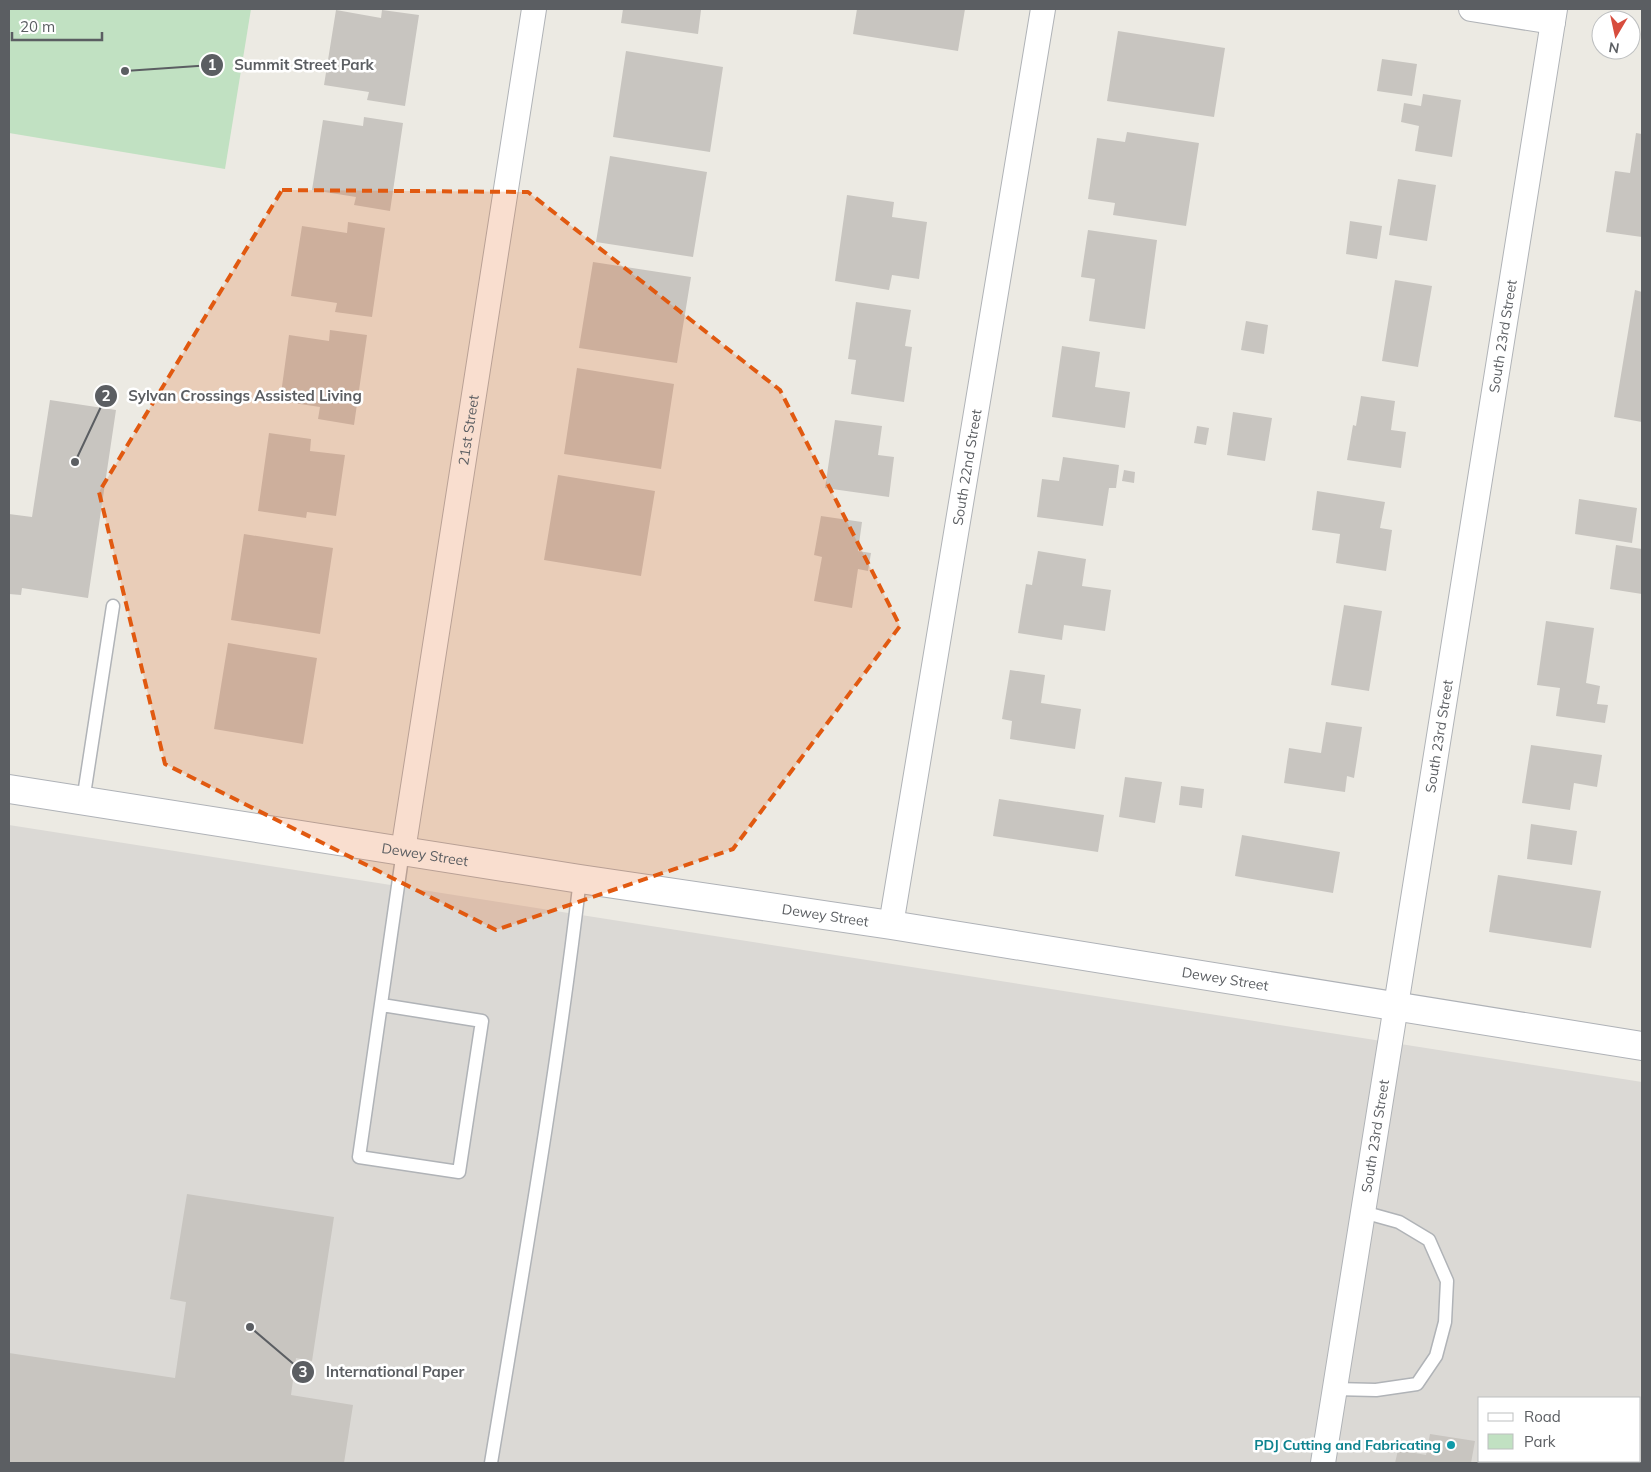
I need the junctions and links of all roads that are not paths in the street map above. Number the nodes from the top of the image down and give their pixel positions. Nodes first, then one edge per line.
1 (534, 9) edge
2 (1043, 9) edge
3 (1471, 9) edge
4 (1554, 16) edge
5 (113, 606) dead end
6 (9, 789) edge
7 (83, 801) junction
8 (403, 851) junction
9 (580, 879) junction
10 (892, 925) junction
11 (382, 1005) junction
12 (1395, 1007) junction
13 (1642, 1046) edge
14 (1363, 1212) junction
15 (1334, 1389) junction
16 (491, 1463) edge
17 (1323, 1463) edge

1 - 8 street, 21st Street
2 - 10 street, South 22nd Street
3 - 4 street
4 - 12 street, South 23rd Street
5 - 7 lane
6 - 7 street, Dewey Street
7 - 8 street, Dewey Street
8 - 9 street, Dewey Street
8 - 11 lane
9 - 10 street, Dewey Street
9 - 16 lane
10 - 12 street, Dewey Street
11 - 11 lane
12 - 13 street, Dewey Street
12 - 14 street, South 23rd Street
14 - 15 street, South 23rd Street
14 - 15 lane
15 - 17 street, South 23rd Street

